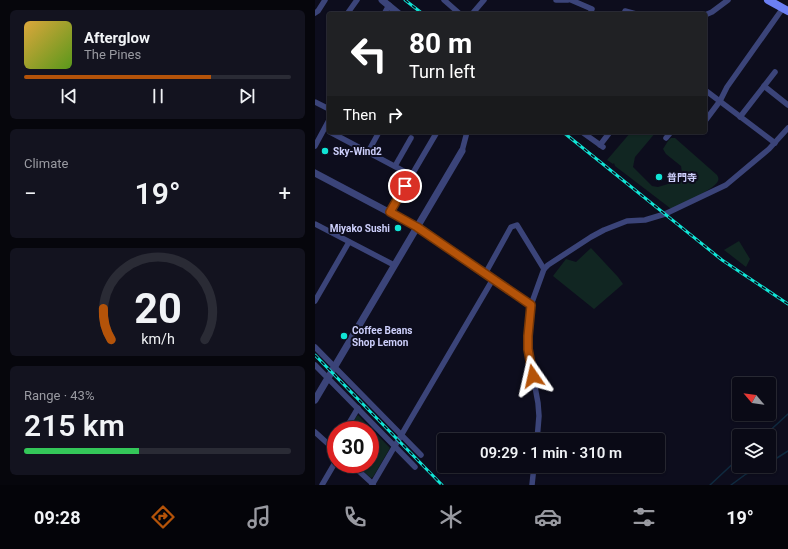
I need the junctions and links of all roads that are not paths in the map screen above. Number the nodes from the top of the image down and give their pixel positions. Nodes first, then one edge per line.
1 (325, 0) edge
2 (357, 0) edge
3 (382, 0) edge
4 (444, 0) edge
5 (484, 0) edge
6 (556, 0) edge
7 (567, 0) edge
8 (571, 0) edge
9 (728, 0) edge
10 (768, 0) edge
11 (389, 6) junction
12 (785, 10) edge
13 (348, 12) edge
14 (385, 12) edge
15 (396, 12) edge
16 (458, 12) edge
17 (474, 12) edge
18 (591, 12) edge
19 (315, 13) edge
20 (707, 14) edge
21 (775, 72) dead end
22 (763, 86) junction
23 (707, 91) edge
24 (720, 101) junction
25 (315, 102) edge
26 (788, 105) edge
27 (327, 108) edge
28 (740, 117) junction
29 (707, 118) edge
30 (788, 128) edge
31 (327, 132) edge
32 (334, 134) edge
33 (378, 134) edge
34 (436, 134) edge
35 (466, 134) edge
36 (585, 134) edge
37 (609, 134) edge
38 (670, 134) edge
39 (411, 138) dead end
40 (667, 138) dead end
41 (775, 143) junction
42 (315, 146) edge
43 (462, 151) joint
44 (367, 152) junction
45 (395, 166) junction
46 (315, 174) edge
47 (411, 175) junction
48 (390, 212) junction
49 (315, 224) edge
50 (417, 227) junction
51 (349, 242) junction
52 (394, 265) junction
53 (544, 269) junction
54 (485, 274) junction
55 (493, 280) junction
56 (315, 301) edge
57 (531, 305) junction
58 (315, 347) edge
59 (315, 365) edge
60 (335, 366) junction
61 (328, 378) junction
62 (315, 400) edge
63 (358, 408) junction
64 (350, 421) edge
65 (315, 432) edge
66 (538, 433) edge
67 (402, 434) junction
68 (327, 442) edge
69 (395, 446) junction
70 (421, 455) dead end
71 (415, 467) dead end
72 (329, 473) edge
73 (360, 473) edge
74 (533, 473) edge
75 (372, 484) edge
76 (322, 485) edge
77 (532, 485) edge

1 - 19 street
2 - 13 street
3 - 11 street
4 - 16 street
5 - 17 street
6 - 7 street
8 - 18 street
9 - 20 street
10 - 12 main road
11 - 14 street
11 - 15 street
12 - 24 street
21 - 22 street
22 - 26 street
22 - 28 street
23 - 24 street
24 - 28 street
24 - 29 street
25 - 27 street
28 - 41 street
30 - 41 street
31 - 42 street
32 - 44 street
33 - 44 street
34 - 47 street
35 - 43 street
36 - 37 street
38 - 40 street
39 - 45 street
41 - 53 street
43 - 50 street
44 - 45 street
45 - 47 street
46 - 48 street
47 - 48 street
48 - 50 street
49 - 51 street
50 - 52 street
50 - 54 street
51 - 52 street
51 - 56 street
52 - 60 street
53 - 54 street
53 - 57 street
54 - 55 street
55 - 57 street
55 - 67 street
57 - 66 street
58 - 60 street
59 - 61 street
60 - 61 street
60 - 67 street
61 - 62 street
61 - 63 street
63 - 64 street
63 - 69 street
65 - 68 street
67 - 69 street
67 - 70 street
69 - 71 street
69 - 75 street
72 - 76 street
73 - 75 street
74 - 77 street

